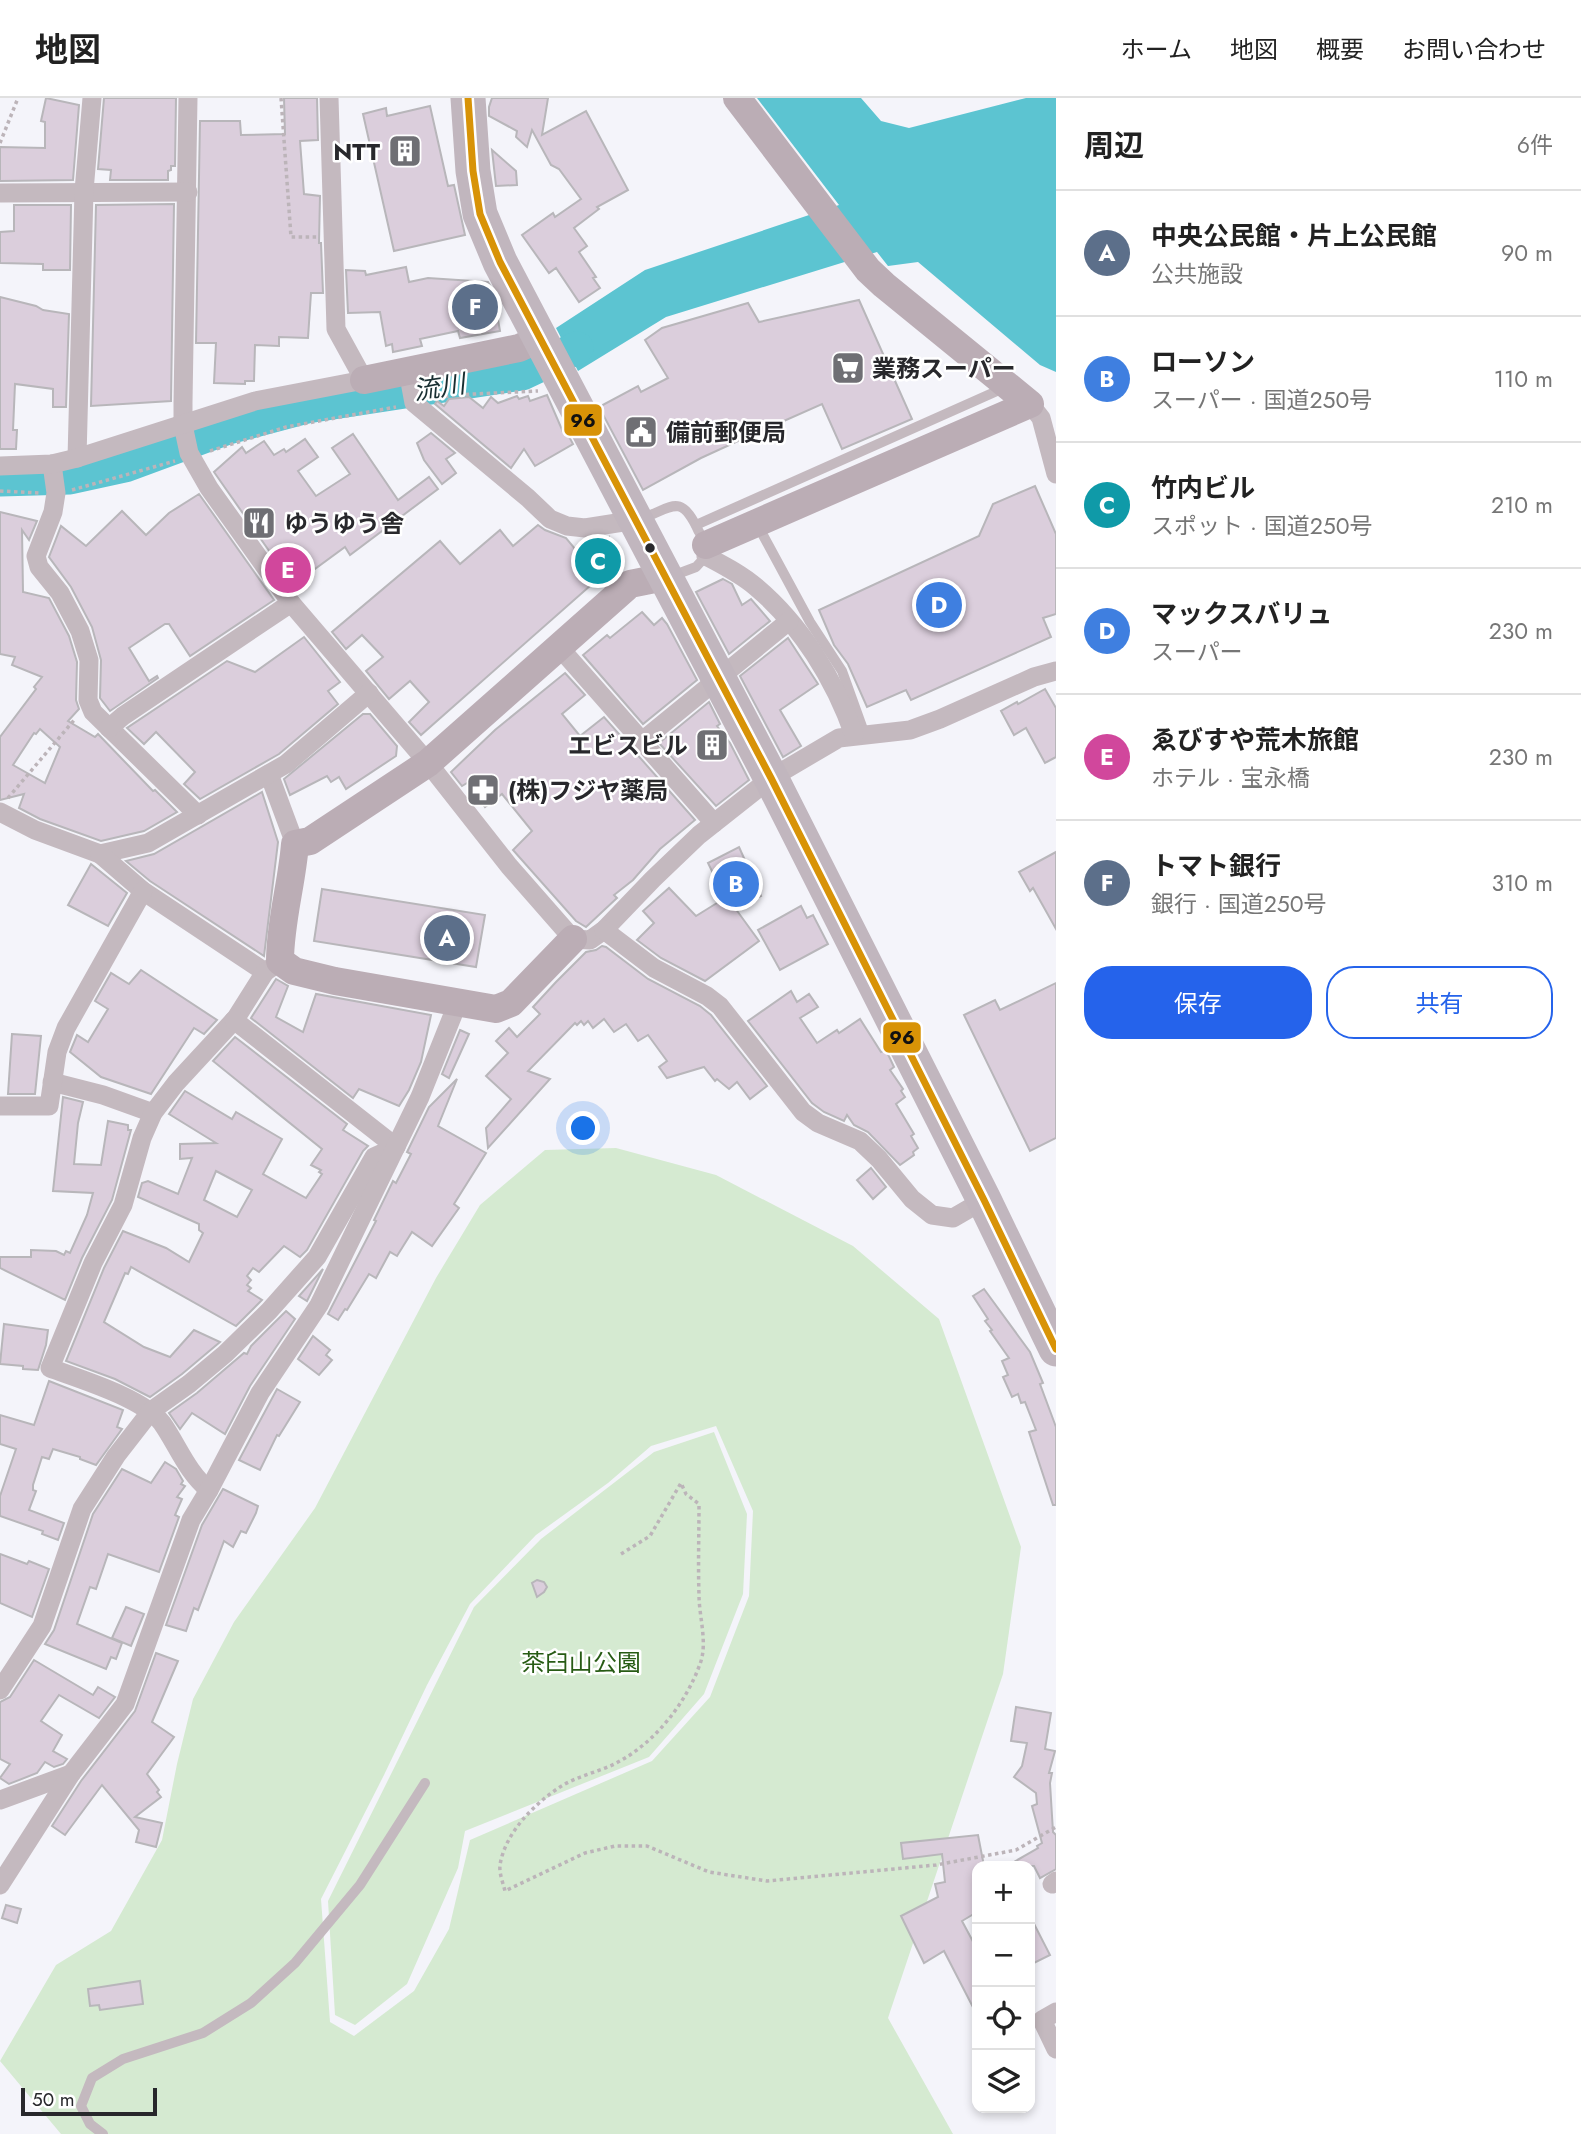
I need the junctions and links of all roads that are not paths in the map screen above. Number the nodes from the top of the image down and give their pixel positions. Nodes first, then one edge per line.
1 (92, 98) edge
2 (188, 98) edge
3 (329, 98) edge
4 (468, 98) edge
5 (737, 98) edge
6 (84, 191) junction
7 (188, 192) junction
8 (0, 193) edge
9 (542, 345) junction
10 (363, 380) junction
11 (1008, 386) junction
12 (410, 389) junction
13 (1041, 411) edge
14 (184, 428) junction
15 (77, 458) junction
16 (0, 466) edge
17 (1056, 474) edge
18 (54, 475) junction
19 (757, 523) junction
20 (626, 532) junction
21 (702, 542) junction
22 (665, 577) junction
23 (291, 603) junction
24 (789, 621) junction
25 (559, 647) junction
26 (1055, 673) edge
27 (719, 679) junction
28 (369, 693) junction
29 (109, 728) junction
30 (859, 735) junction
31 (642, 741) junction
32 (428, 764) junction
33 (269, 774) junction
34 (771, 778) junction
35 (4, 806) edge
36 (198, 815) junction
37 (714, 823) junction
38 (295, 844) junction
39 (100, 854) junction
40 (143, 891) junction
41 (604, 930) junction
42 (573, 939) junction
43 (273, 967) junction
44 (458, 1002) junction
45 (233, 1020) junction
46 (52, 1082) junction
47 (0, 1106) edge
48 (153, 1113) junction
49 (396, 1147) junction
50 (984, 1200) junction
51 (1056, 1349) edge
52 (151, 1411) junction
53 (209, 1490) junction
54 (0, 1690) edge
55 (71, 1774) junction
56 (425, 1783) dead end
57 (0, 1800) edge
58 (0, 1885) edge
59 (1056, 2012) edge
60 (1056, 2049) edge
61 (103, 2134) edge

1 - 6 street
2 - 7 street
3 - 10 street
4 - 9 highway
5 - 11 street
6 - 7 street
6 - 8 street
6 - 15 street
7 - 14 street
9 - 12 street
9 - 20 highway
10 - 12 street
10 - 14 street
11 - 13 street
11 - 21 lane
12 - 20 street
13 - 17 street
13 - 19 street
14 - 15 street
14 - 23 street
15 - 18 street
16 - 18 street
18 - 29 street
19 - 21 street
19 - 30 lane
20 - 21 lane
20 - 22 highway
21 - 22 lane
21 - 24 street
22 - 25 street
22 - 27 highway
23 - 28 street
23 - 29 street
24 - 27 street
24 - 30 street
25 - 31 street
25 - 32 street
26 - 30 street
27 - 31 street
27 - 34 highway
28 - 32 street
28 - 33 street
29 - 36 street
30 - 34 street
31 - 37 street
32 - 38 street
32 - 42 street
33 - 36 street
33 - 38 street
34 - 37 street
34 - 50 highway
35 - 39 street
36 - 39 street
37 - 41 street
38 - 43 street
39 - 40 street
40 - 43 street
40 - 46 street
41 - 42 street
41 - 50 street
42 - 44 street
43 - 44 street
43 - 45 street
44 - 49 street
45 - 48 street
45 - 49 street
46 - 47 street
46 - 48 street
48 - 52 street
49 - 52 street
49 - 53 street
50 - 51 highway
52 - 53 street
52 - 54 street
53 - 55 street
55 - 57 street
55 - 58 street
56 - 61 lane
59 - 60 street

